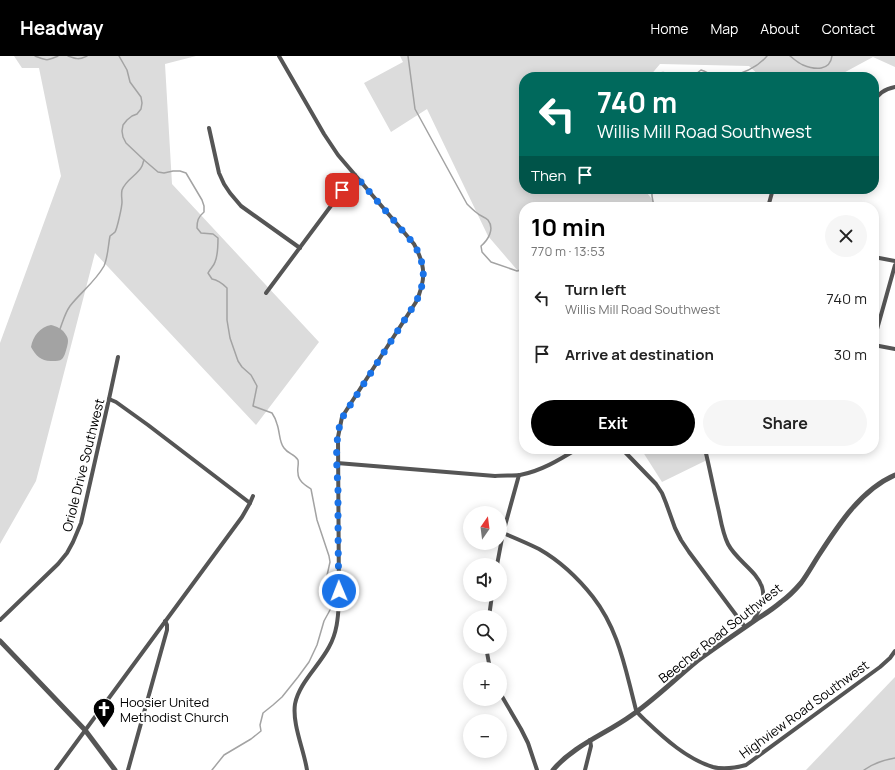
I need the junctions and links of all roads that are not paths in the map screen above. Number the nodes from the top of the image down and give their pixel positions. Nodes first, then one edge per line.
1 (279, 56) edge
2 (895, 87) edge
3 (879, 95) edge
4 (209, 128) dead end
5 (355, 175) junction
6 (300, 248) junction
7 (879, 258) edge
8 (895, 261) edge
9 (895, 265) edge
10 (266, 293) dead end
11 (879, 322) edge
12 (879, 346) edge
13 (895, 349) edge
14 (118, 357) dead end
15 (109, 399) junction
16 (569, 454) edge
17 (627, 454) edge
18 (705, 454) edge
19 (337, 464) junction
20 (519, 475) junction
21 (895, 475) edge
22 (253, 496) dead end
23 (250, 503) junction
24 (507, 518) edge
25 (507, 535) edge
26 (0, 620) edge
27 (166, 621) junction
28 (753, 622) junction
29 (745, 627) junction
30 (0, 641) edge
31 (895, 651) edge
32 (507, 705) edge
33 (637, 711) junction
34 (85, 730) junction
35 (590, 740) junction
36 (56, 770) edge
37 (114, 770) edge
38 (128, 770) edge
39 (307, 770) edge
40 (537, 770) edge
41 (553, 770) edge
42 (585, 770) edge

1 - 5 street
2 - 3 street
4 - 6 street
5 - 6 street
5 - 19 street
6 - 10 street
7 - 8 street
9 - 11 street
12 - 13 street
14 - 15 street, Oriole Drive Southwest
15 - 23 street
15 - 26 street, Oriole Drive Southwest
16 - 20 street
17 - 29 street
18 - 28 street
19 - 20 street
19 - 39 street
20 - 24 street
21 - 28 street, Beecher Road Southwest
22 - 23 street
23 - 27 street
25 - 33 street, Highview Road Southwest
27 - 34 street
27 - 38 street
28 - 29 street, Beecher Road Southwest
29 - 33 street, Beecher Road Southwest
30 - 34 street
31 - 33 street, Highview Road Southwest
32 - 40 street
33 - 35 street, Beecher Road Southwest
34 - 36 street
34 - 37 street
35 - 41 street, Beecher Road Southwest
35 - 42 street

